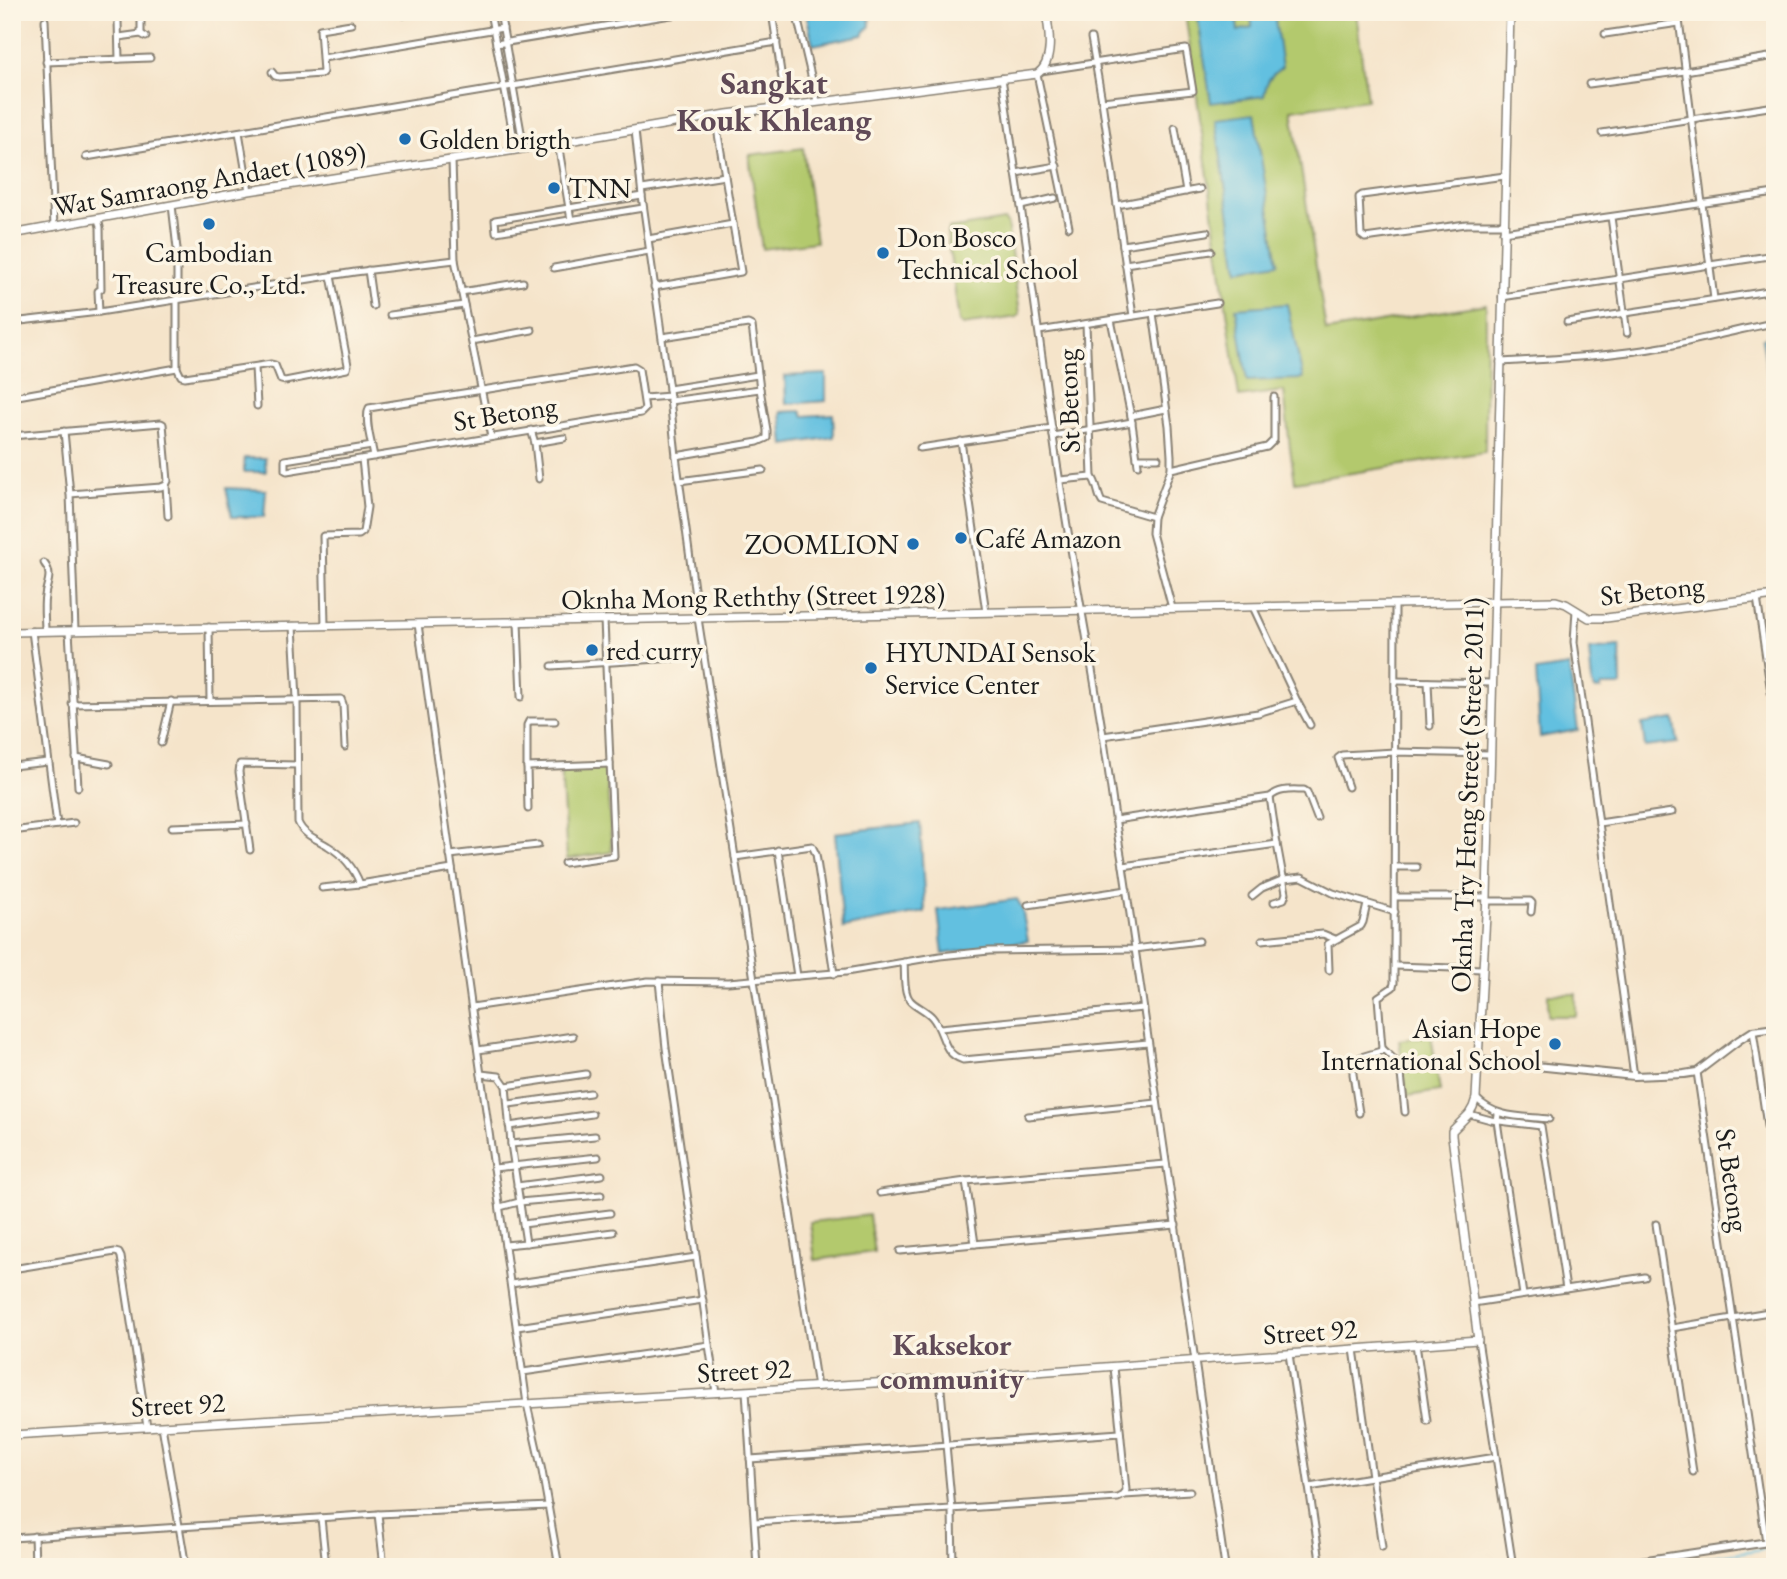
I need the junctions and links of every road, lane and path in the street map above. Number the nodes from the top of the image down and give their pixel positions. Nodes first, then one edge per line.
1 (416, 12) edge
2 (490, 12) edge
3 (500, 12) edge
4 (689, 12) edge
5 (772, 12) edge
6 (796, 12) edge
7 (1046, 12) edge
8 (1510, 12) edge
9 (1678, 12) edge
10 (404, 15) dead end
11 (45, 20) dead end
12 (141, 20) dead end
13 (118, 21) dead end
14 (1679, 23) junction
15 (351, 24) dead end
16 (503, 28) junction
17 (493, 30) junction
18 (1605, 34) dead end
19 (119, 37) junction
20 (1091, 38) dead end
21 (506, 42) junction
22 (777, 42) junction
23 (496, 44) junction
24 (1775, 56) edge
25 (150, 58) dead end
26 (323, 58) junction
27 (120, 59) junction
28 (46, 62) junction
29 (1095, 62) junction
30 (1685, 71) junction
31 (272, 72) dead end
32 (1039, 73) junction
33 (1002, 78) junction
34 (1589, 84) dead end
35 (513, 86) junction
36 (504, 88) junction
37 (817, 101) junction
38 (1102, 101) junction
39 (786, 106) junction
40 (1775, 106) edge
41 (715, 116) junction
42 (1691, 119) junction
43 (1175, 128) dead end
44 (635, 131) junction
45 (239, 132) junction
46 (1602, 133) dead end
47 (558, 143) junction
48 (520, 150) junction
49 (86, 158) dead end
50 (452, 160) junction
51 (1057, 166) junction
52 (1016, 173) junction
53 (725, 176) junction
54 (1505, 176) junction
55 (1200, 189) dead end
56 (248, 191) junction
57 (1186, 191) junction
58 (642, 192) junction
59 (1775, 193) edge
60 (1055, 198) dead end
61 (1702, 204) junction
62 (172, 205) junction
63 (1117, 205) junction
64 (1021, 206) junction
65 (569, 208) junction
66 (643, 208) junction
67 (1611, 217) junction
68 (98, 219) junction
69 (571, 220) junction
70 (733, 224) junction
71 (54, 227) junction
72 (1069, 227) dead end
73 (1503, 228) junction
74 (1207, 232) dead end
75 (12, 234) edge
76 (648, 239) junction
77 (1122, 246) junction
78 (649, 251) junction
79 (1211, 251) dead end
80 (1775, 255) edge
81 (455, 260) junction
82 (1125, 264) junction
83 (1710, 265) junction
84 (554, 268) dead end
85 (368, 270) junction
86 (331, 276) junction
87 (1620, 279) junction
88 (523, 282) dead end
89 (654, 287) junction
90 (1775, 290) edge
91 (461, 292) junction
92 (1502, 297) junction
93 (1714, 299) junction
94 (176, 301) junction
95 (1217, 303) dead end
96 (464, 304) junction
97 (373, 306) dead end
98 (99, 312) junction
99 (1153, 313) junction
100 (1625, 314) junction
101 (390, 315) dead end
102 (1133, 316) junction
103 (1111, 320) junction
104 (12, 322) edge
105 (1567, 322) dead end
106 (1775, 323) edge
107 (1086, 324) junction
108 (532, 330) dead end
109 (1040, 331) junction
110 (1627, 333) dead end
111 (662, 337) junction
112 (472, 341) junction
113 (1500, 362) junction
114 (255, 367) junction
115 (177, 368) junction
116 (758, 375) junction
117 (760, 389) junction
118 (483, 390) junction
119 (670, 396) junction
120 (12, 397) edge
121 (1273, 397) dead end
122 (644, 398) junction
123 (257, 406) dead end
124 (1166, 409) junction
125 (1131, 419) junction
126 (1052, 428) junction
127 (1091, 429) junction
128 (531, 430) junction
129 (64, 431) junction
130 (12, 436) edge
131 (1053, 436) junction
132 (491, 437) junction
133 (564, 438) dead end
134 (961, 441) junction
135 (535, 443) junction
136 (372, 446) junction
137 (920, 448) dead end
138 (676, 456) junction
139 (374, 457) junction
140 (1158, 458) dead end
141 (362, 459) junction
142 (1171, 469) junction
143 (763, 470) dead end
144 (1092, 477) junction
145 (539, 478) dead end
146 (1060, 480) junction
147 (680, 481) junction
148 (166, 485) junction
149 (70, 494) junction
150 (168, 516) dead end
151 (1153, 517) junction
152 (44, 563) dead end
153 (1775, 596) edge
154 (1757, 598) junction
155 (1494, 602) junction
156 (1395, 604) junction
157 (1253, 607) junction
158 (1172, 608) junction
159 (1081, 610) junction
160 (1576, 610) junction
161 (986, 612) junction
162 (698, 618) junction
163 (604, 620) junction
164 (518, 622) junction
165 (418, 624) junction
166 (325, 625) junction
167 (293, 626) junction
168 (209, 627) junction
169 (32, 631) junction
170 (46, 631) junction
171 (72, 631) junction
172 (12, 632) edge
173 (704, 656) junction
174 (606, 662) junction
175 (552, 666) dead end
176 (1396, 681) junction
177 (1428, 682) junction
178 (1492, 683) junction
179 (521, 697) dead end
180 (297, 699) junction
181 (171, 701) junction
182 (210, 701) junction
183 (1297, 701) junction
184 (72, 704) junction
185 (1775, 719) edge
186 (555, 721) dead end
187 (1310, 725) dead end
188 (1430, 726) dead end
189 (1103, 736) junction
190 (161, 743) dead end
191 (345, 747) dead end
192 (1395, 752) junction
193 (1490, 754) junction
194 (76, 758) junction
195 (48, 762) junction
196 (109, 764) dead end
197 (610, 764) junction
198 (297, 765) junction
199 (12, 766) edge
200 (527, 767) junction
201 (78, 787) dead end
202 (1348, 787) dead end
203 (1270, 797) junction
204 (528, 808) dead end
205 (1672, 812) dead end
206 (1317, 818) dead end
207 (1115, 820) junction
208 (74, 823) dead end
209 (1599, 823) junction
210 (247, 824) junction
211 (57, 825) junction
212 (172, 827) dead end
213 (12, 831) edge
214 (1277, 844) junction
215 (538, 845) dead end
216 (250, 850) dead end
217 (778, 850) junction
218 (450, 855) junction
219 (735, 857) junction
220 (564, 863) dead end
221 (1123, 866) junction
222 (1396, 867) junction
223 (1417, 867) dead end
224 (452, 869) junction
225 (1284, 879) junction
226 (360, 884) junction
227 (322, 888) dead end
228 (1126, 890) junction
229 (1252, 896) dead end
230 (1396, 897) junction
231 (1486, 899) junction
232 (1274, 902) dead end
233 (1367, 904) junction
234 (1028, 905) dead end
235 (1395, 912) junction
236 (1531, 912) dead end
237 (1335, 939) junction
238 (1262, 940) dead end
239 (1199, 941) dead end
240 (1134, 949) junction
241 (904, 962) junction
242 (1395, 966) junction
243 (1483, 969) junction
244 (1329, 970) dead end
245 (834, 974) junction
246 (797, 976) junction
247 (753, 980) junction
248 (659, 981) junction
249 (471, 1007) junction
250 (1143, 1008) junction
251 (940, 1028) junction
252 (1775, 1028) edge
253 (1753, 1031) junction
254 (573, 1036) dead end
255 (1148, 1044) junction
256 (1382, 1048) junction
257 (478, 1050) junction
258 (1478, 1060) junction
259 (1697, 1072) junction
260 (481, 1074) junction
261 (586, 1074) dead end
262 (1634, 1076) junction
263 (506, 1086) junction
264 (590, 1093) dead end
265 (1476, 1098) junction
266 (1157, 1103) junction
267 (509, 1104) junction
268 (1405, 1112) dead end
269 (1359, 1113) dead end
270 (593, 1114) dead end
271 (1469, 1114) junction
272 (1028, 1116) dead end
273 (1498, 1117) junction
274 (1549, 1119) dead end
275 (509, 1126) junction
276 (595, 1136) dead end
277 (511, 1144) junction
278 (598, 1157) dead end
279 (1166, 1164) junction
280 (514, 1166) junction
281 (494, 1168) junction
282 (602, 1175) dead end
283 (1775, 1180) edge
284 (966, 1181) junction
285 (517, 1186) junction
286 (880, 1193) dead end
287 (601, 1195) dead end
288 (519, 1202) junction
289 (500, 1207) junction
290 (610, 1213) dead end
291 (523, 1224) junction
292 (1656, 1224) dead end
293 (1176, 1225) junction
294 (613, 1232) dead end
295 (526, 1243) junction
296 (975, 1244) junction
297 (505, 1245) junction
298 (900, 1251) dead end
299 (696, 1256) junction
300 (12, 1269) edge
301 (1645, 1278) dead end
302 (511, 1284) junction
303 (1566, 1289) junction
304 (1523, 1295) junction
305 (703, 1300) junction
306 (1473, 1303) junction
307 (1775, 1311) edge
308 (1732, 1318) junction
309 (517, 1327) junction
310 (1672, 1328) junction
311 (1478, 1340) junction
312 (1416, 1344) junction
313 (709, 1345) junction
314 (1354, 1349) junction
315 (1289, 1354) junction
316 (1194, 1361) junction
317 (1114, 1367) junction
318 (523, 1372) junction
319 (940, 1380) junction
320 (817, 1387) junction
321 (746, 1391) junction
322 (716, 1393) junction
323 (527, 1404) junction
324 (1427, 1421) dead end
325 (162, 1426) junction
326 (147, 1427) junction
327 (1121, 1433) junction
328 (12, 1435) edge
329 (946, 1446) junction
330 (1496, 1457) junction
331 (750, 1459) junction
332 (1693, 1472) dead end
333 (1371, 1477) junction
334 (1309, 1487) junction
335 (1190, 1492) dead end
336 (1124, 1495) junction
337 (549, 1506) junction
338 (952, 1510) junction
339 (378, 1514) junction
340 (321, 1518) junction
341 (755, 1522) junction
342 (179, 1528) junction
343 (34, 1536) junction
344 (12, 1538) edge
345 (1775, 1541) edge
346 (1766, 1542) junction
347 (1382, 1548) dead end
348 (35, 1564) dead end
349 (186, 1567) edge
350 (326, 1567) edge
351 (384, 1567) edge
352 (559, 1567) edge
353 (757, 1567) edge
354 (953, 1567) edge
355 (1224, 1567) edge
356 (1321, 1567) edge
357 (1513, 1567) edge
358 (1600, 1567) edge

1 - 10 street
2 - 17 street
3 - 16 street
4 - 21 street
5 - 22 street
6 - 37 street
7 - 32 main road
8 - 54 main road, Oknha Try Heng Street (Street 2011)
9 - 14 street
11 - 28 street
12 - 19 street
13 - 19 street
14 - 18 street
14 - 30 street
15 - 26 street
16 - 17 street
16 - 21 street
17 - 23 street
17 - 26 street
19 - 27 street
20 - 29 street
21 - 23 street
21 - 35 street
22 - 35 street
22 - 39 street
23 - 36 street
24 - 30 street
25 - 27 street
26 - 31 street
27 - 28 street
28 - 71 street
29 - 32 street
29 - 38 street
29 - 38 street
30 - 34 street
30 - 42 street
32 - 33 main road, Wat Samraong Andaet (1089)
32 - 51 street
33 - 37 main road, Wat Samraong Andaet (1089)
33 - 52 street
35 - 36 street
35 - 48 street
36 - 45 street
36 - 48 street
37 - 39 main road, Wat Samraong Andaet (1089)
38 - 63 street
39 - 41 main road, Wat Samraong Andaet (1089)
40 - 42 street
41 - 44 main road, Wat Samraong Andaet (1089)
41 - 53 street
42 - 46 street
42 - 61 street
43 - 57 street
44 - 47 main road, Wat Samraong Andaet (1089)
44 - 58 street
45 - 49 street
45 - 56 street
47 - 48 main road, Wat Samraong Andaet (1089)
47 - 65 street
48 - 50 main road, Wat Samraong Andaet (1089)
50 - 56 main road, Wat Samraong Andaet (1089)
50 - 81 street
51 - 52 street
51 - 72 street
52 - 64 street
53 - 58 street
53 - 70 street
54 - 73 main road, Oknha Try Heng Street (Street 2011)
54 - 73 street
55 - 57 street
56 - 62 main road, Wat Samraong Andaet (1089)
57 - 63 street
58 - 65 street
58 - 66 street
59 - 61 street
60 - 64 street
61 - 67 street
61 - 83 street
62 - 68 main road, Wat Samraong Andaet (1089)
62 - 94 street
63 - 77 street
64 - 109 street
65 - 69 street
65 - 69 street
66 - 69 street
66 - 76 street
67 - 73 street
67 - 87 street
68 - 71 main road, Wat Samraong Andaet (1089)
68 - 98 street
70 - 76 street
70 - 89 street
71 - 75 main road, Wat Samraong Andaet (1089)
73 - 92 main road, Oknha Try Heng Street (Street 2011)
74 - 77 street
76 - 78 street
77 - 82 street
78 - 84 street
78 - 89 street
79 - 82 street
80 - 83 street
81 - 85 street
81 - 91 street
82 - 102 street
83 - 87 street
83 - 93 street
85 - 86 street
85 - 97 street
86 - 94 street
86 - 114 street
87 - 92 street
87 - 100 street
88 - 91 street
89 - 111 street
90 - 93 street
91 - 96 street
92 - 113 main road, Oknha Try Heng Street (Street 2011)
93 - 100 street
94 - 98 street
94 - 115 street
95 - 99 street
96 - 101 street
96 - 112 street
98 - 104 street
99 - 102 street
99 - 124 street
100 - 105 street
100 - 110 street
102 - 103 street
103 - 107 street
103 - 125 street
106 - 113 street
107 - 109 street
107 - 127 street, St Betong
108 - 112 street
109 - 126 street
111 - 116 street
111 - 119 street
112 - 118 street
113 - 155 main road, Oknha Try Heng Street (Street 2011)
114 - 115 street
114 - 123 street
115 - 120 street
116 - 117 street
116 - 119 street
117 - 119 street
117 - 138 street
118 - 122 street
118 - 132 street
118 - 136 street
119 - 122 street
119 - 138 street
121 - 142 street
122 - 128 street, St Betong
124 - 125 street
124 - 142 street
125 - 127 street
125 - 140 street
126 - 131 street
126 - 134 street
127 - 131 street
127 - 144 street, St Betong
128 - 132 street, St Betong
128 - 135 street
129 - 130 street
129 - 148 street
129 - 149 street
131 - 146 street
132 - 139 street, St Betong
133 - 135 street
134 - 137 street
134 - 161 street
135 - 145 street
136 - 139 street
136 - 141 street, St Betong
138 - 147 street
139 - 141 street, St Betong
141 - 166 street
142 - 151 street
143 - 147 street
144 - 146 street
144 - 151 street
146 - 159 street
147 - 162 street
148 - 149 street
148 - 150 street
149 - 171 street
151 - 158 street
152 - 170 street
153 - 154 main road, St Betong
154 - 160 main road, St Betong
154 - 185 street
155 - 156 main road, Oknha Mong Reththy (Street 1928)
155 - 160 main road, St Betong
155 - 178 main road, Oknha Try Heng Street (Street 2011)
156 - 157 main road, Oknha Mong Reththy (Street 1928)
156 - 176 street
157 - 158 main road, Oknha Mong Reththy (Street 1928)
157 - 183 street
158 - 159 main road, Oknha Mong Reththy (Street 1928)
159 - 161 main road, Oknha Mong Reththy (Street 1928)
159 - 189 street
160 - 209 street
161 - 162 main road, Oknha Mong Reththy (Street 1928)
162 - 163 main road, Oknha Mong Reththy (Street 1928)
162 - 173 street
163 - 164 main road, Oknha Mong Reththy (Street 1928)
163 - 174 street
164 - 165 main road, Oknha Mong Reththy (Street 1928)
164 - 179 street
165 - 166 main road, Oknha Mong Reththy (Street 1928)
165 - 218 street
166 - 167 main road, Oknha Mong Reththy (Street 1928)
167 - 168 main road, Oknha Mong Reththy (Street 1928)
167 - 180 street
168 - 171 main road, Oknha Mong Reththy (Street 1928)
168 - 182 street
169 - 170 main road, Oknha Mong Reththy (Street 1928)
169 - 172 main road, Oknha Mong Reththy (Street 1928)
169 - 195 street
170 - 171 main road, Oknha Mong Reththy (Street 1928)
171 - 184 street
173 - 174 street
173 - 219 street
174 - 175 street
174 - 197 street
176 - 177 street
176 - 192 street
177 - 178 street
177 - 188 street
178 - 193 main road, Oknha Try Heng Street (Street 2011)
180 - 182 street
180 - 191 street
180 - 198 street
181 - 182 street
181 - 184 street
181 - 190 street
183 - 187 street
183 - 189 street
184 - 194 street
186 - 200 street
189 - 207 street
192 - 193 street
192 - 202 street
192 - 222 street
193 - 231 main road, Oknha Try Heng Street (Street 2011)
194 - 196 street
194 - 201 street
195 - 199 street
195 - 211 street
197 - 200 street
197 - 220 street
198 - 210 street
198 - 226 street
200 - 204 street
203 - 206 street
203 - 207 street
203 - 214 street
205 - 209 street
207 - 221 street
208 - 211 street
209 - 262 street
210 - 212 street
210 - 216 street
211 - 213 street
214 - 221 street
214 - 225 street
215 - 218 street
217 - 219 street
217 - 245 street
217 - 246 street
218 - 224 street
219 - 247 street
221 - 228 street
222 - 223 street
222 - 230 street
224 - 226 street
224 - 249 street
225 - 229 street
225 - 232 street
225 - 233 street
226 - 227 street
228 - 234 street
228 - 240 street
230 - 231 street
230 - 235 street
231 - 236 street
231 - 243 main road, Oknha Try Heng Street (Street 2011)
233 - 235 street
233 - 237 street
235 - 242 street
237 - 238 street
237 - 244 street
239 - 240 street
240 - 241 street
240 - 250 street
241 - 245 street
241 - 251 street
242 - 243 street
242 - 256 street
243 - 258 main road, Oknha Try Heng Street (Street 2011)
245 - 246 street
246 - 247 street
247 - 248 street
247 - 320 street
248 - 249 street
248 - 299 street
249 - 257 street
250 - 251 street
250 - 255 street
251 - 255 street
252 - 253 street
253 - 259 street
253 - 283 street
254 - 257 street
255 - 266 street
256 - 268 street
256 - 269 street
257 - 260 street
258 - 262 street
258 - 265 main road, Oknha Try Heng Street (Street 2011)
259 - 262 street
259 - 308 street, St Betong
260 - 263 street
260 - 281 street
261 - 263 street
263 - 267 street
264 - 267 street
265 - 271 main road, Oknha Try Heng Street (Street 2011)
265 - 273 street
266 - 272 street
266 - 279 street
267 - 275 street
270 - 275 street
271 - 273 street
271 - 306 main road, Oknha Try Heng Street (Street 2011)
273 - 274 street
273 - 303 street
273 - 304 street
275 - 277 street
276 - 277 street
277 - 280 street
278 - 280 street
279 - 284 street
279 - 293 street
280 - 281 street
280 - 285 street
281 - 289 street
282 - 285 street
284 - 286 street
284 - 296 street
285 - 288 street
287 - 288 street
288 - 289 street
288 - 291 street
289 - 297 street
290 - 291 street
291 - 295 street
292 - 310 street
293 - 296 street
293 - 316 street
294 - 295 street
295 - 297 street
296 - 298 street
297 - 302 street
299 - 302 street
299 - 305 street
300 - 326 street
301 - 303 street
302 - 309 street
303 - 304 street
304 - 306 street
305 - 309 street
305 - 313 street
306 - 311 main road, Oknha Try Heng Street (Street 2011)
307 - 308 street
308 - 310 street
308 - 346 street, St Betong
309 - 318 street
310 - 332 street
311 - 312 main road, Street 92
311 - 330 street, Oknha Try Heng Street (Street 2011)
312 - 314 main road, Street 92
312 - 324 street
313 - 318 street
313 - 322 street
314 - 315 main road, Street 92
314 - 333 street
315 - 316 main road, Street 92
315 - 334 street
316 - 317 main road, Street 92
316 - 355 street
317 - 319 main road, Street 92
317 - 327 street
318 - 323 street
319 - 320 main road, Street 92
319 - 329 street
320 - 321 main road, Street 92
321 - 322 main road, Street 92
321 - 331 street
322 - 323 main road, Street 92
323 - 325 main road, Street 92
323 - 337 street
325 - 326 main road, Street 92
325 - 342 street
326 - 328 main road, Street 92
327 - 329 street
327 - 336 street
329 - 331 street
329 - 338 street
330 - 333 street
330 - 357 street, Oknha Try Heng Street (Street 2011)
331 - 341 street
333 - 334 street
333 - 347 street
334 - 356 street
335 - 336 street
336 - 338 street
337 - 339 street
337 - 352 street
338 - 341 street
338 - 354 street
339 - 340 street
339 - 351 street
340 - 342 street
340 - 350 street
341 - 353 street
342 - 343 street
342 - 349 street
343 - 344 street
343 - 348 street
345 - 346 street
346 - 358 street

